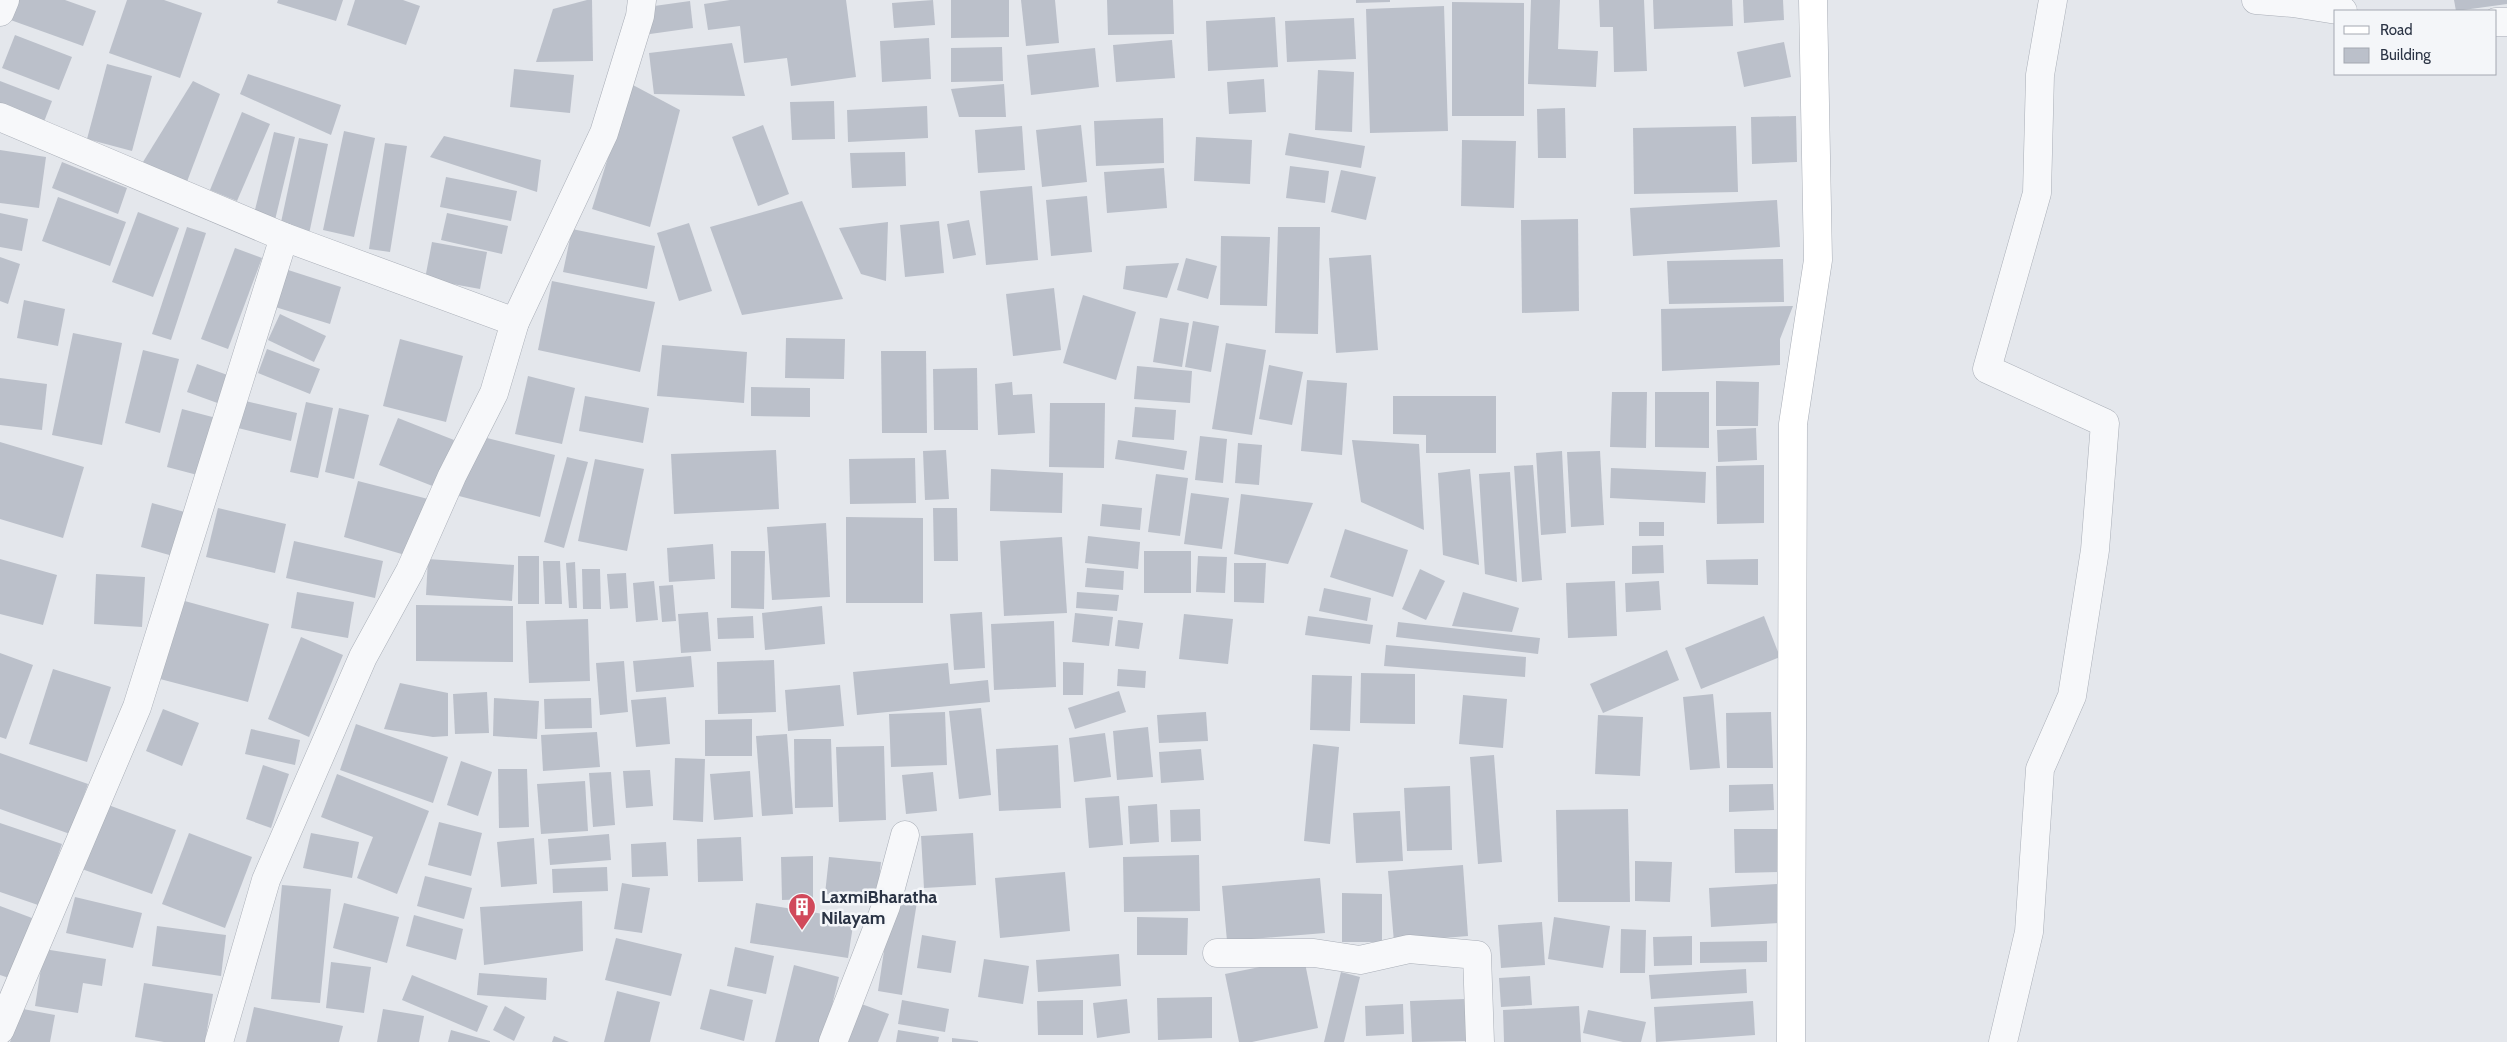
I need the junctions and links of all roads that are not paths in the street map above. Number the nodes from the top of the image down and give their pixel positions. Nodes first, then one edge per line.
1 (5, 0) edge
2 (642, 0) edge
3 (1813, 0) edge
4 (2053, 0) edge
5 (2256, 0) edge
6 (2337, 10) edge
7 (0, 12) edge
8 (0, 117) edge
9 (284, 237) junction
10 (515, 322) junction
11 (905, 835) dead end
12 (1217, 953) dead end
13 (0, 1030) edge
14 (219, 1042) edge
15 (832, 1042) edge
16 (1480, 1042) edge
17 (1792, 1042) edge
18 (2003, 1042) edge

1 - 7 street
2 - 10 street
3 - 17 main road
4 - 18 street
5 - 6 street
8 - 9 street
9 - 10 street
9 - 13 street
10 - 14 street
11 - 15 street
12 - 16 street

